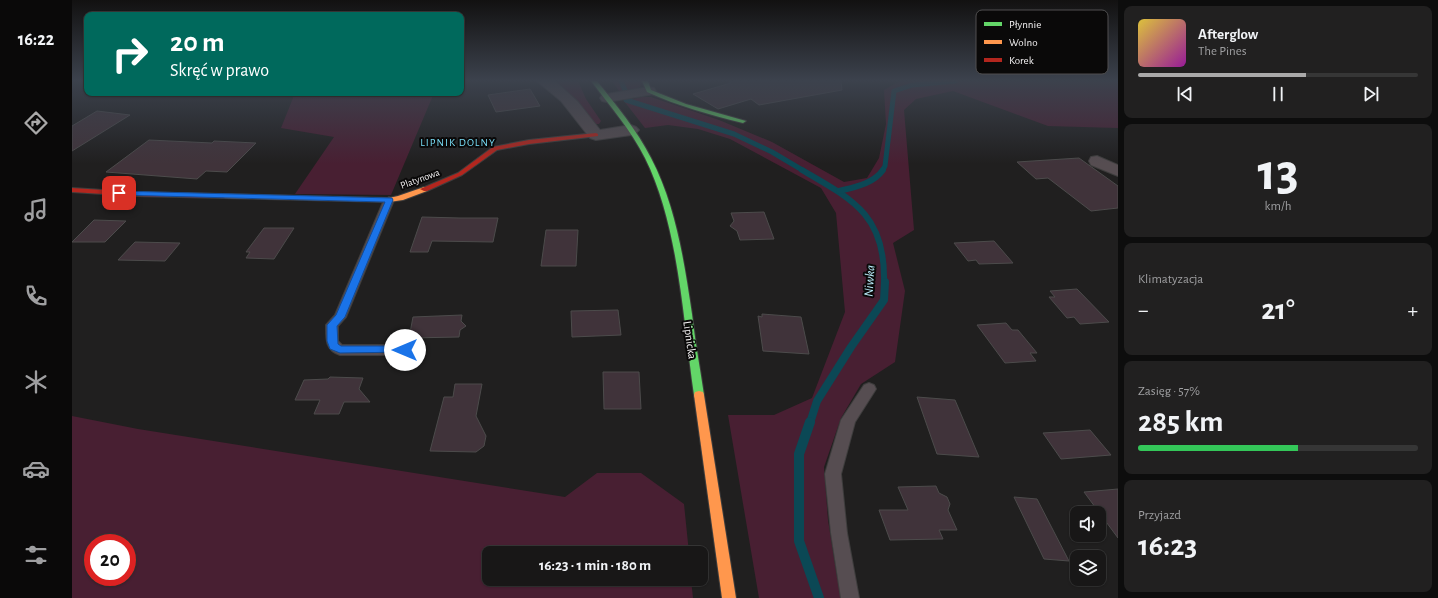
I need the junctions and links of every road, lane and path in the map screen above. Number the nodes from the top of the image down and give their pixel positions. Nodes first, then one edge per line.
1 (573, 109) edge
2 (620, 109) edge
3 (697, 109) edge
4 (743, 121) dead end
5 (631, 130) junction
6 (596, 135) junction
7 (1097, 161) dead end
8 (1118, 171) edge
9 (72, 190) edge
10 (389, 200) junction
11 (405, 350) dead end
12 (869, 389) dead end
13 (729, 598) edge
14 (850, 598) edge

1 - 6 street
2 - 5 street, Lipnicka
3 - 4 street
5 - 6 street
5 - 13 street, Lipnicka
6 - 10 street, Platynowa
7 - 8 street
9 - 10 street, Platynowa
10 - 11 lane
12 - 14 lane

